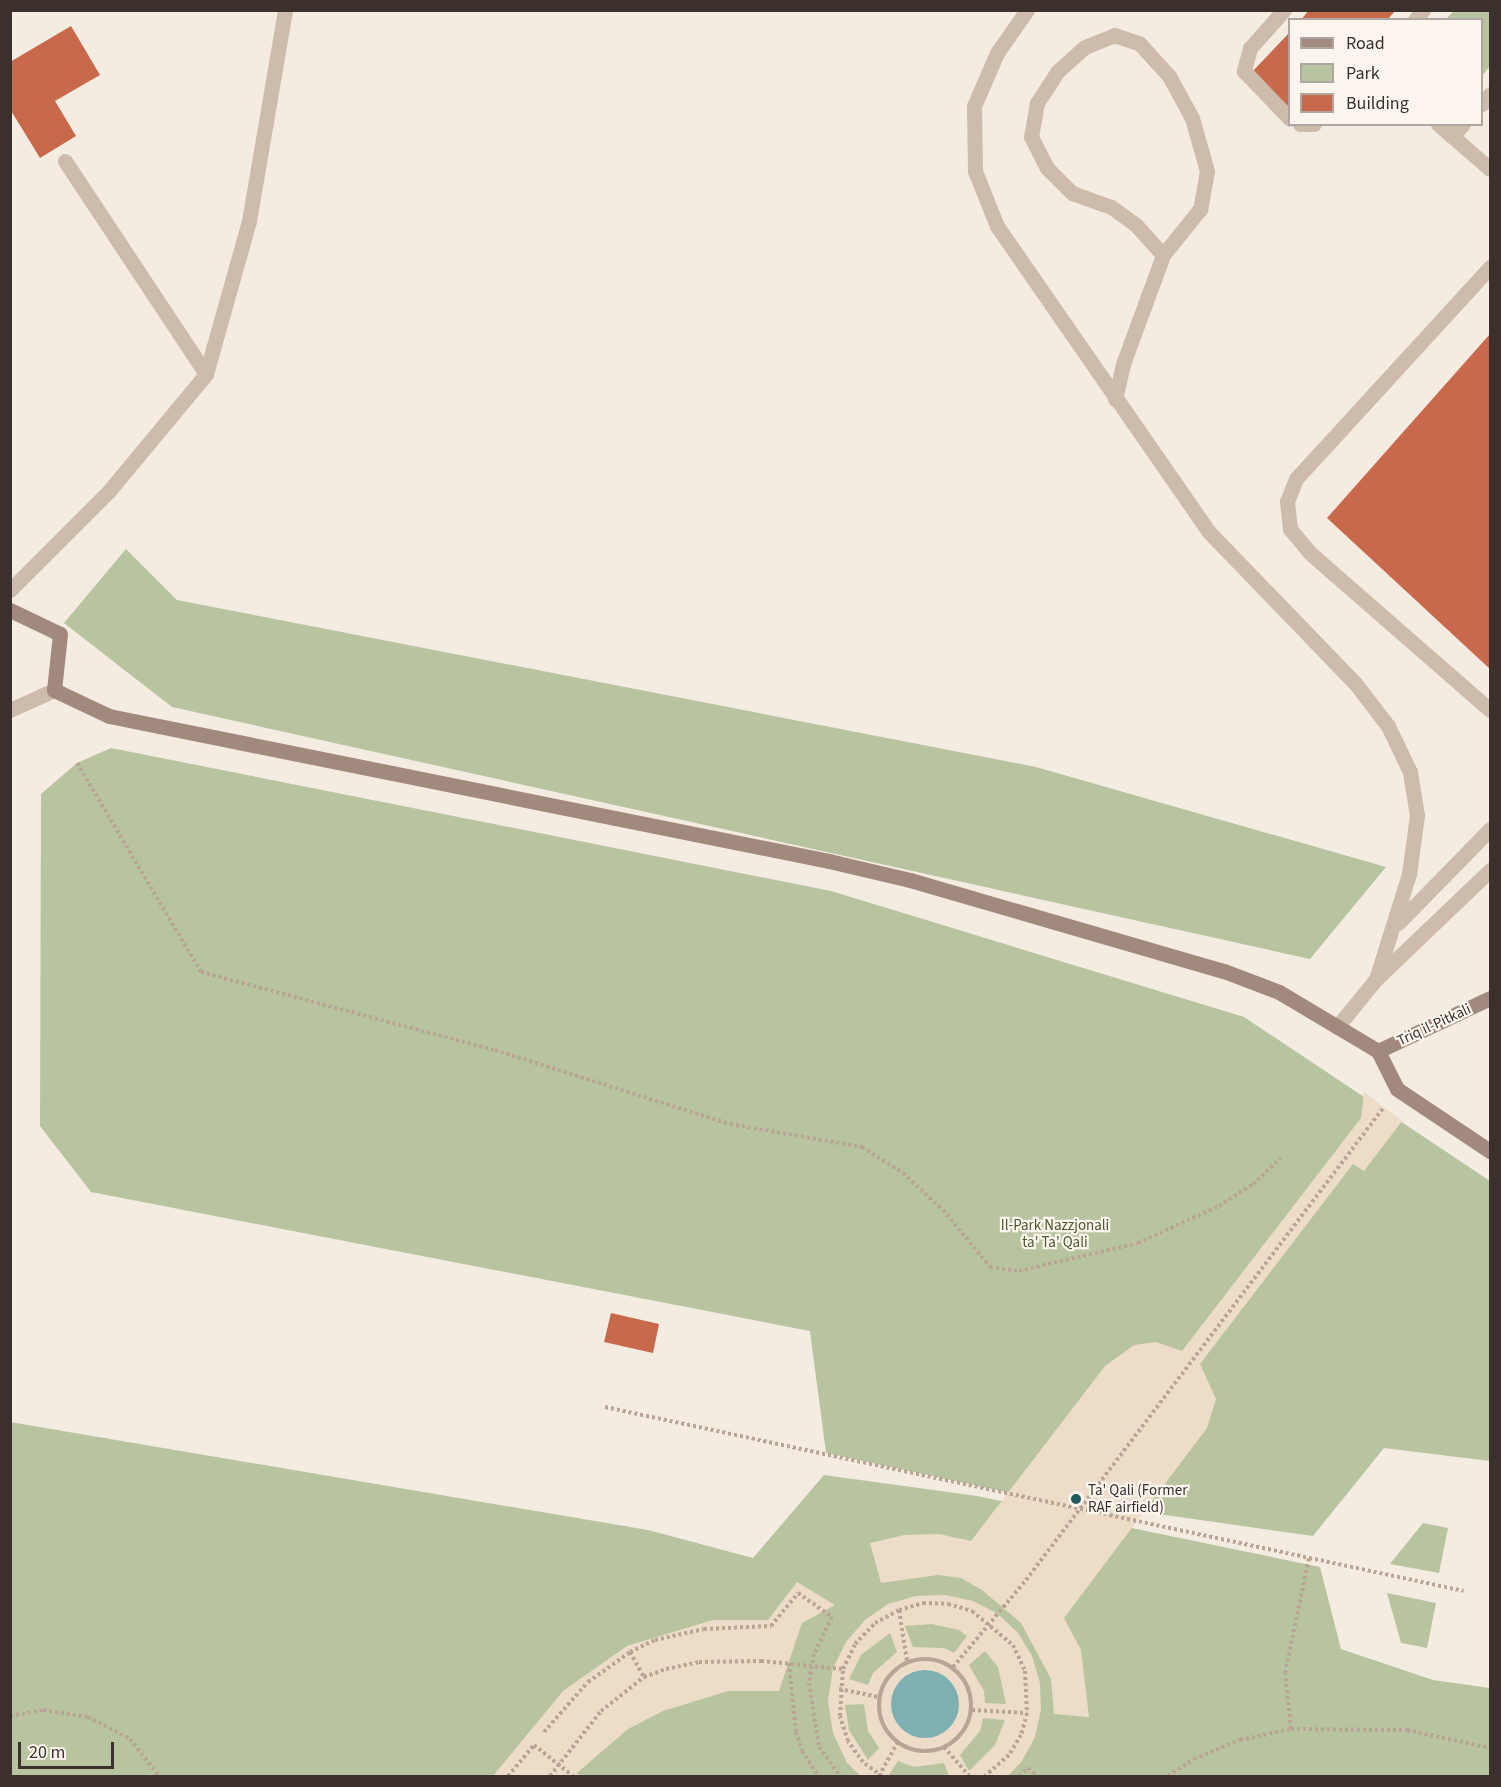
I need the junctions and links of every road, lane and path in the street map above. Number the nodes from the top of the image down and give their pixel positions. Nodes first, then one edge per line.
1 (285, 10) edge
2 (1027, 10) edge
3 (1284, 10) edge
4 (1288, 117) edge
5 (1440, 126) edge
6 (1461, 126) edge
7 (1452, 136) junction
8 (65, 160) dead end
9 (1491, 169) edge
10 (1164, 255) junction
11 (1491, 267) edge
12 (1485, 284) edge
13 (206, 374) junction
14 (1115, 399) junction
15 (10, 590) edge
16 (10, 610) edge
17 (54, 690) junction
18 (10, 710) edge
19 (1491, 710) edge
20 (77, 763) dead end
21 (1491, 829) edge
22 (1491, 870) edge
23 (1396, 925) junction
24 (1376, 979) junction
25 (1491, 998) edge
26 (1337, 1026) junction
27 (1378, 1051) junction
28 (1397, 1089) junction
29 (1491, 1151) edge
30 (1281, 1158) dead end
31 (605, 1407) dead end
32 (1077, 1508) junction
33 (1309, 1558) junction
34 (1464, 1591) dead end
35 (899, 1610) junction
36 (991, 1623) junction
37 (630, 1652) junction
38 (908, 1661) junction
39 (789, 1663) junction
40 (812, 1666) junction
41 (953, 1667) junction
42 (843, 1669) junction
43 (644, 1677) junction
44 (839, 1689) junction
45 (879, 1697) junction
46 (972, 1710) junction
47 (1027, 1713) junction
48 (10, 1716) edge
49 (1291, 1729) junction
50 (544, 1732) dead end
51 (898, 1742) junction
52 (944, 1747) junction
53 (1491, 1748) edge
54 (558, 1764) junction
55 (159, 1776) edge
56 (508, 1776) edge
57 (550, 1776) edge
58 (573, 1776) edge
59 (818, 1776) edge
60 (840, 1776) edge
61 (880, 1776) edge
62 (969, 1776) edge
63 (985, 1776) edge
64 (1020, 1776) edge
65 (1038, 1776) edge
66 (1168, 1776) edge

1 - 13 street
2 - 14 street
3 - 4 street
5 - 7 street
6 - 7 street
7 - 9 street
8 - 13 street
10 - 10 street
10 - 14 street
11 - 12 street
12 - 19 street
13 - 15 street
14 - 23 street
16 - 17 main road
17 - 18 street
17 - 26 main road
20 - 30 path
21 - 23 street
22 - 24 street
23 - 24 street
24 - 26 street
25 - 27 main road, Triq il-Pitkali
26 - 27 main road
27 - 28 main road
28 - 29 main road
28 - 32 path
31 - 32 path
32 - 33 path
32 - 36 path
33 - 34 path
33 - 49 path
35 - 36 path
35 - 38 path
35 - 42 path
36 - 41 path
36 - 47 path
37 - 40 path
37 - 43 path
37 - 50 path
38 - 41 path
38 - 45 path
39 - 40 path
39 - 43 path
39 - 59 path
40 - 42 path
40 - 60 path
41 - 46 path
42 - 44 path
43 - 54 path
44 - 45 path
44 - 61 path
45 - 51 path
46 - 47 path
46 - 52 path
47 - 63 path
48 - 55 path
49 - 53 path
49 - 66 path
51 - 52 path
51 - 61 path
52 - 62 path
54 - 56 path
54 - 57 path
54 - 58 path
64 - 65 path

